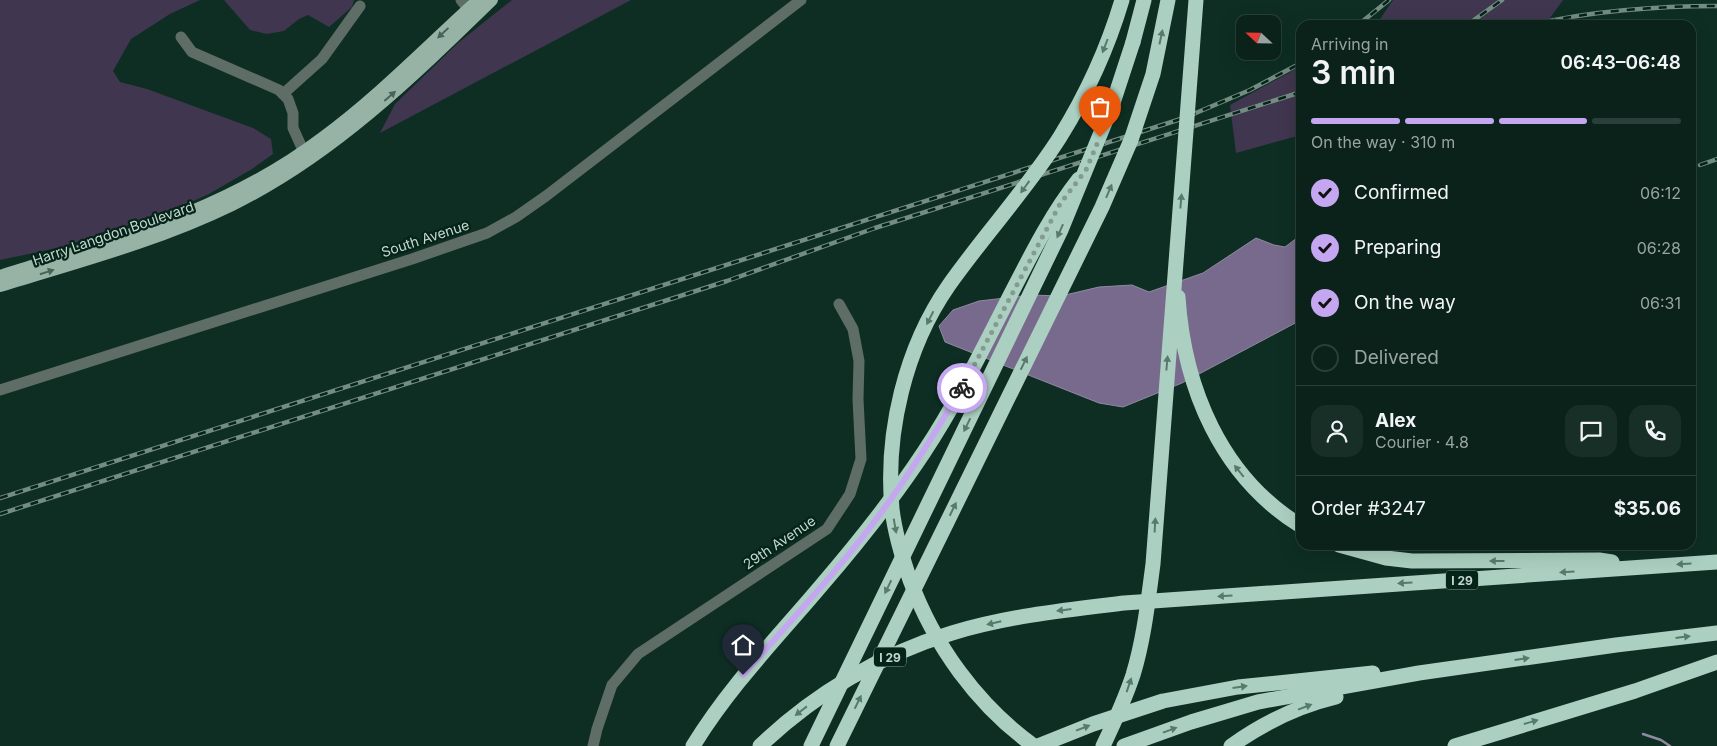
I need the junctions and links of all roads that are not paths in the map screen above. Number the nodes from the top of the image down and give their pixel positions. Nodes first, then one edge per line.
1 (478, 0) edge
2 (492, 0) edge
3 (801, 0) edge
4 (1122, 0) edge
5 (1144, 0) edge
6 (1168, 0) edge
7 (1196, 0) edge
8 (360, 6) dead end
9 (468, 9) edge
10 (181, 37) dead end
11 (282, 94) junction
12 (305, 156) junction
13 (1086, 170) junction
14 (1176, 266) junction
15 (0, 276) edge
16 (0, 286) edge
17 (839, 304) dead end
18 (0, 390) edge
19 (1296, 522) edge
20 (1357, 550) edge
21 (1717, 562) edge
22 (1650, 567) junction
23 (1717, 634) edge
24 (1717, 662) edge
25 (1474, 666) junction
26 (1419, 673) junction
27 (695, 741) edge
28 (593, 746) edge
29 (760, 746) edge
30 (811, 746) edge
31 (836, 746) edge
32 (1036, 746) edge
33 (1103, 746) edge
34 (1124, 746) edge
35 (1231, 746) edge
36 (1455, 746) edge

1 - 9 main road, Harry Langdon Boulevard
2 - 9 main road, Harry Langdon Boulevard
3 - 18 street, South Avenue
4 -> 32 highway, bridge
5 - 13 highway, bridge
31 -> 6 highway, bridge
14 -> 7 highway, bridge
8 - 11 street
9 - 12 main road, Harry Langdon Boulevard
10 - 11 street
11 - 12 street
12 - 15 main road, Harry Langdon Boulevard
16 -> 12 main road, Harry Langdon Boulevard
13 - 27 highway, bridge
13 -> 30 highway, bridge
19 -> 14 highway, bridge
33 -> 14 highway, bridge
17 - 28 street, 29th Avenue
22 -> 20 highway
21 -> 22 highway, I 29
22 -> 29 highway, I 29
25 -> 23 highway
36 -> 24 highway
25 - 26 highway
32 -> 25 highway
34 -> 26 highway
35 -> 26 highway

